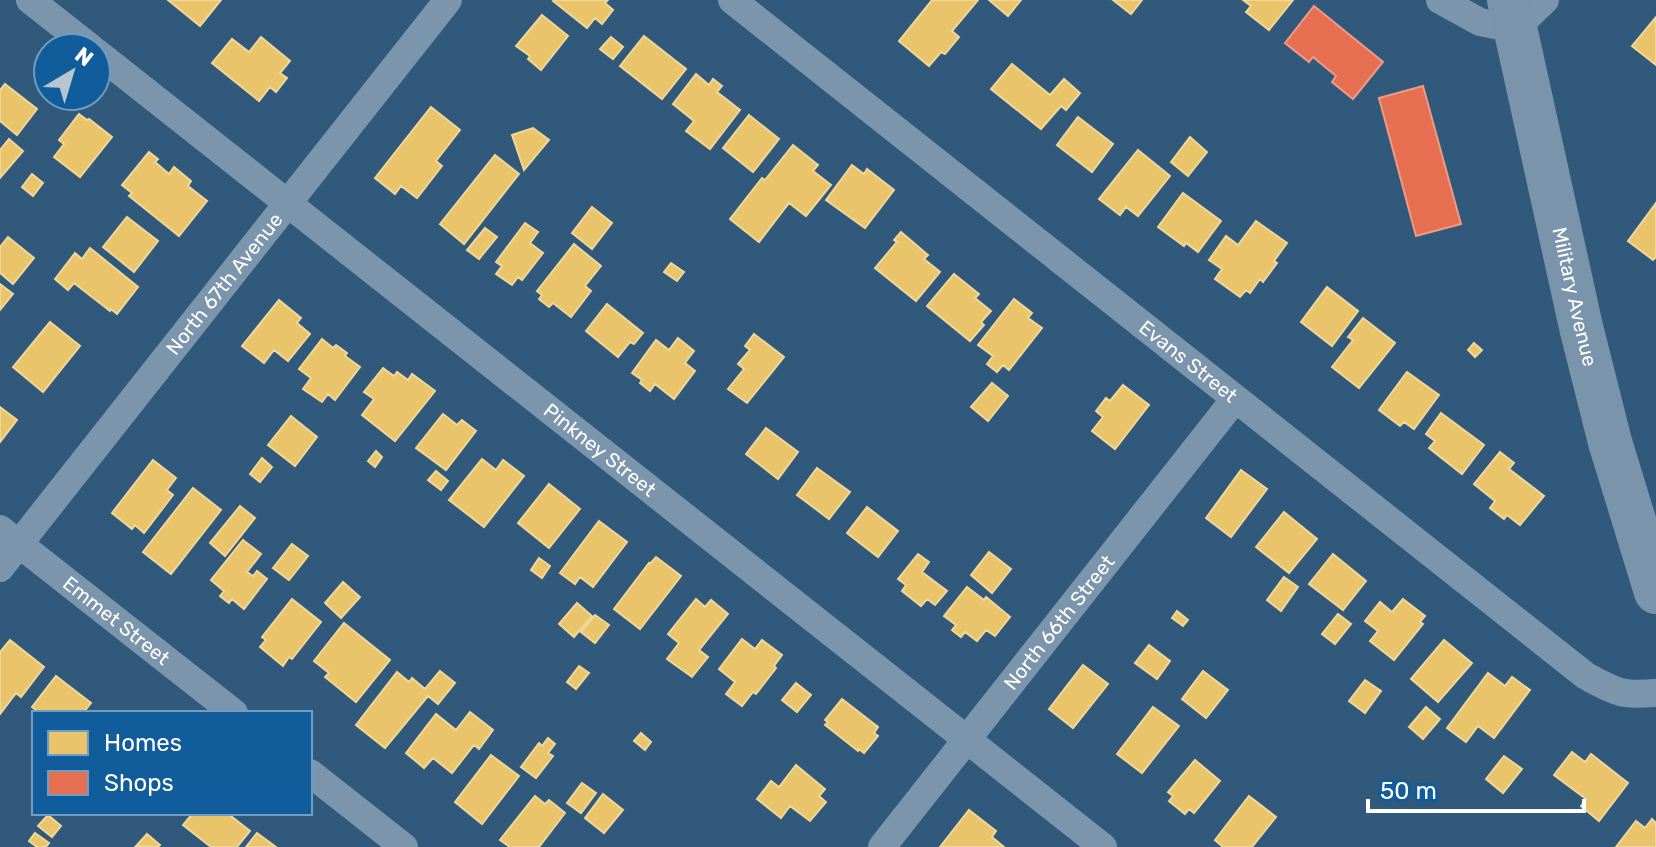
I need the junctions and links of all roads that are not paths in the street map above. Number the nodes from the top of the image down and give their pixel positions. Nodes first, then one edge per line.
1 (30, 0) edge
2 (448, 0) edge
3 (732, 0) edge
4 (1440, 0) edge
5 (1523, 10) edge
6 (71, 32) edge
7 (112, 65) edge
8 (287, 203) junction
9 (1235, 399) junction
10 (9, 537) edge
11 (0, 568) edge
12 (1656, 592) edge
13 (1656, 693) edge
14 (231, 711) edge
15 (968, 740) junction
16 (312, 775) edge
17 (404, 847) edge
18 (882, 847) edge
19 (1103, 847) edge

1 - 6 street
2 - 8 street, North 67th Avenue
3 - 9 street, Evans Street
4 - 5 street
5 - 12 main road, Military Avenue
7 - 8 street, Pinkney Street
8 - 10 street, North 67th Avenue
8 - 15 street, Pinkney Street
9 - 13 street, Evans Street
9 - 15 street, North 66th Street
10 - 11 street, North 67th Avenue
10 - 14 street, Emmet Street
15 - 18 street, North 66th Street
15 - 19 street, Pinkney Street
16 - 17 street

